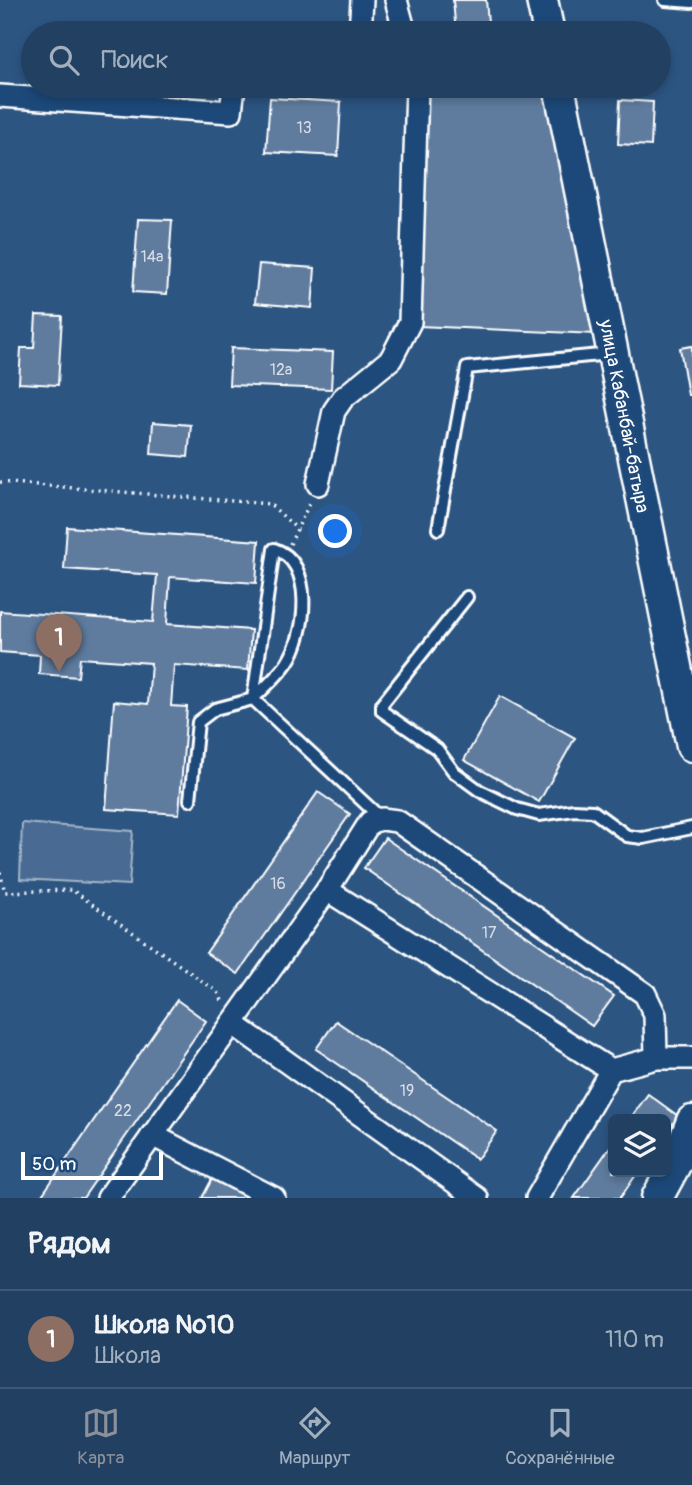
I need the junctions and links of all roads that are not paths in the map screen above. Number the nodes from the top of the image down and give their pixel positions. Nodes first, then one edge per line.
1 (362, 0) edge
2 (396, 0) edge
3 (542, 0) edge
4 (665, 0) edge
5 (692, 2) edge
6 (361, 21) edge
7 (402, 21) edge
8 (546, 21) edge
9 (0, 96) edge
10 (21, 97) edge
11 (29, 98) edge
12 (233, 98) edge
13 (417, 98) edge
14 (561, 98) edge
15 (612, 353) junction
16 (318, 484) road end
17 (438, 529) dead end
18 (467, 597) dead end
19 (253, 699) junction
20 (692, 746) edge
21 (190, 800) dead end
22 (382, 819) junction
23 (692, 828) edge
24 (327, 890) junction
25 (232, 1023) junction
26 (656, 1058) junction
27 (692, 1058) edge
28 (611, 1070) junction
29 (692, 1121) edge
30 (152, 1136) junction
31 (108, 1198) edge
32 (274, 1198) edge
33 (477, 1198) edge
34 (537, 1198) edge
35 (657, 1198) edge

1 - 6 street
2 - 7 street
3 - 8 main road
4 - 5 lane
9 - 10 street
11 - 12 street
13 - 16 street
14 - 15 main road, улица Кабанбай-батыра
15 - 17 lane
15 - 20 main road, улица Кабанбай-батыра
18 - 23 lane
19 - 19 lane
19 - 21 lane
19 - 22 lane
22 - 24 street
22 - 26 street
24 - 25 street
24 - 28 street
25 - 30 street
25 - 33 street
26 - 27 street
26 - 28 street
28 - 34 street
29 - 35 main road
30 - 31 street
30 - 32 street

